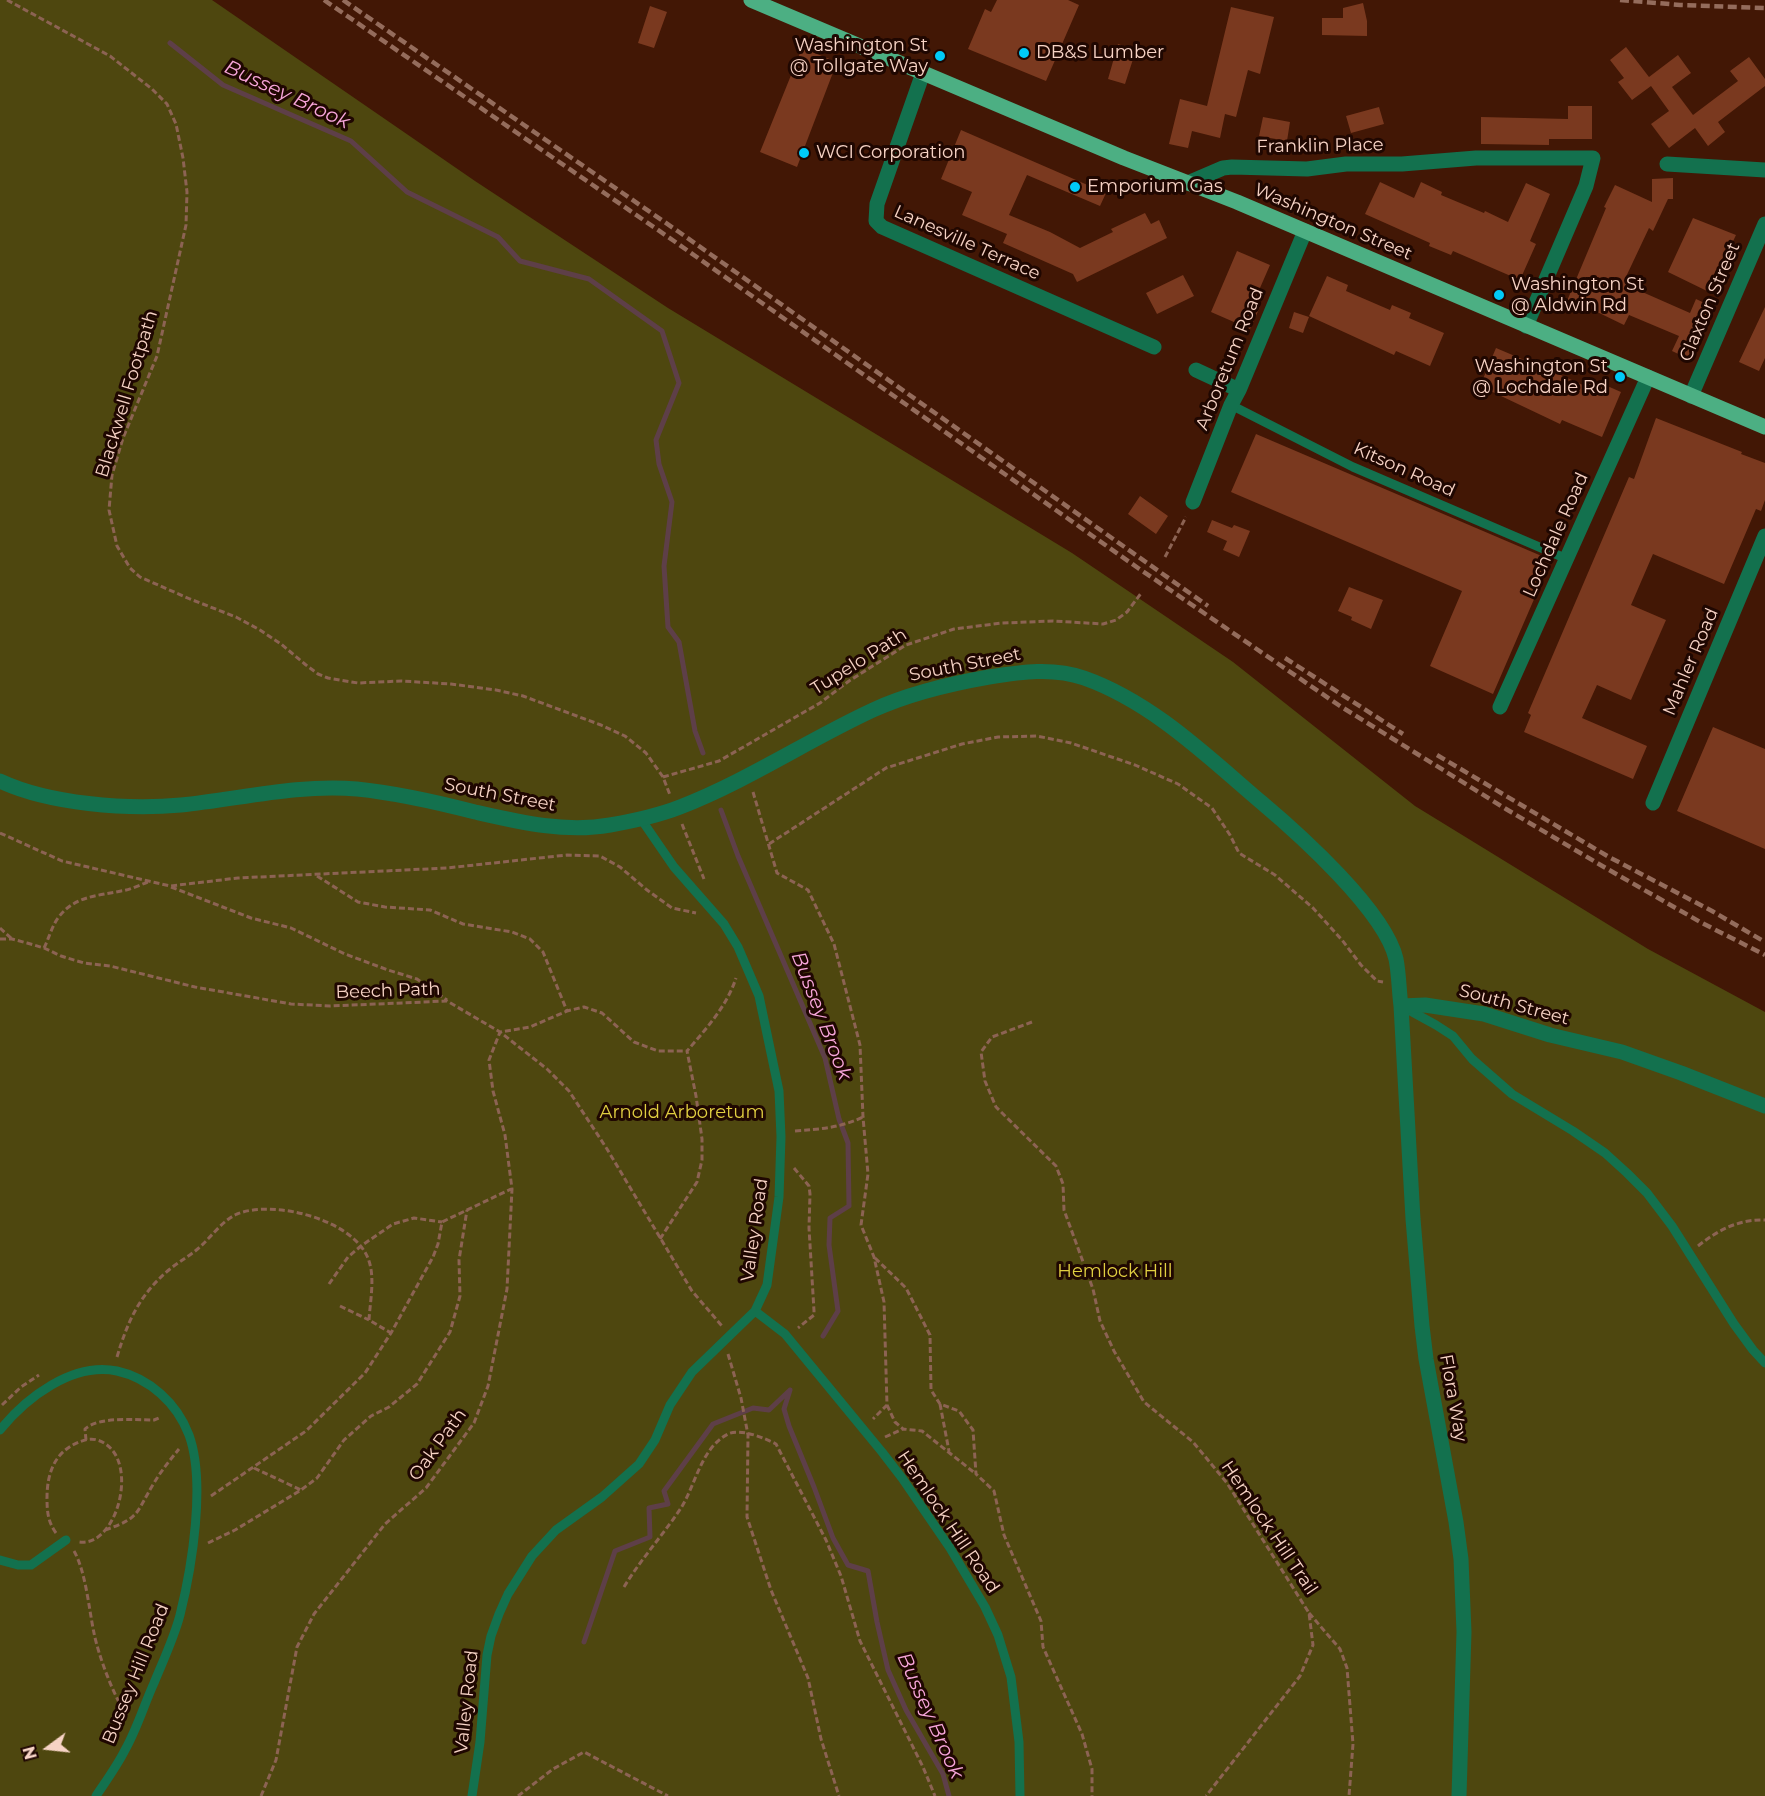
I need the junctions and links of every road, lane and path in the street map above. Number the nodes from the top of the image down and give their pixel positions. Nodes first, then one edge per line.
1 (8, 0) edge
2 (751, 0) edge
3 (923, 73) junction
4 (1667, 164) dead end
5 (1765, 170) edge
6 (1188, 183) junction
7 (1765, 224) edge
8 (1305, 231) junction
9 (1526, 326) junction
10 (1154, 347) dead end
11 (1196, 370) dead end
12 (1648, 377) junction
13 (1239, 390) junction
14 (1691, 396) junction
15 (1231, 405) junction
16 (1765, 428) edge
17 (1194, 502) joint
18 (1765, 537) edge
19 (1165, 556) dead end
20 (1567, 559) junction
21 (1142, 592) dead end
22 (1500, 707) dead end
23 (663, 777) junction
24 (743, 778) junction
25 (0, 780) edge
26 (668, 790) dead end
27 (1653, 803) dead end
28 (641, 819) junction
29 (682, 823) dead end
30 (0, 833) edge
31 (769, 844) junction
32 (316, 875) junction
33 (705, 880) dead end
34 (149, 881) junction
35 (170, 886) junction
36 (717, 916) junction
37 (0, 928) edge
38 (0, 939) edge
39 (12, 939) junction
40 (44, 948) junction
41 (743, 956) junction
42 (1399, 987) junction
43 (447, 1001) junction
44 (1401, 1006) junction
45 (567, 1011) junction
46 (1032, 1022) dead end
47 (500, 1032) junction
48 (687, 1051) junction
49 (1765, 1106) edge
50 (863, 1117) junction
51 (782, 1137) junction
52 (780, 1161) junction
53 (512, 1189) junction
54 (467, 1210) junction
55 (1765, 1220) edge
56 (442, 1222) junction
57 (660, 1239) junction
58 (361, 1246) junction
59 (1689, 1252) junction
60 (874, 1257) junction
61 (329, 1284) dead end
62 (340, 1306) dead end
63 (755, 1311) junction
64 (369, 1320) junction
65 (391, 1333) junction
66 (788, 1337) junction
67 (728, 1338) junction
68 (109, 1358) dead end
69 (117, 1359) junction
70 (123, 1361) dead end
71 (1765, 1363) edge
72 (43, 1373) dead end
73 (940, 1404) junction
74 (887, 1405) junction
75 (0, 1407) edge
76 (162, 1417) dead end
77 (863, 1428) junction
78 (0, 1430) edge
79 (903, 1430) junction
80 (748, 1435) junction
81 (86, 1440) junction
82 (874, 1441) junction
83 (178, 1450) dead end
84 (949, 1452) junction
85 (254, 1468) junction
86 (976, 1474) junction
87 (210, 1486) dead end
88 (301, 1490) junction
89 (211, 1496) junction
90 (210, 1505) dead end
91 (104, 1530) junction
92 (208, 1533) dead end
93 (66, 1540) junction
94 (208, 1543) junction
95 (208, 1550) dead end
96 (0, 1560) edge
97 (624, 1587) dead end
98 (1309, 1613) junction
99 (136, 1726) junction
100 (96, 1796) edge
101 (261, 1796) edge
102 (472, 1796) edge
103 (518, 1796) edge
104 (668, 1796) edge
105 (839, 1796) edge
106 (935, 1796) edge
107 (1020, 1796) edge
108 (1092, 1796) edge
109 (1206, 1796) edge
110 (1349, 1796) edge
111 (1459, 1796) edge

1 - 23 path, Blackwell Footpath
2 - 3 main road, Washington Street
3 - 6 main road, Washington Street
3 - 10 street, Lanesville Terrace
4 - 5 street
6 - 8 main road, Washington Street
6 - 9 street, Franklin Place
7 - 14 street, Claxton Street
8 - 9 main road, Washington Street
8 - 13 street, Arboretum Road
9 - 12 main road, Washington Street
11 - 13 street
12 - 14 main road, Washington Street
12 - 20 street, Lochdale Road
13 - 15 street, Arboretum Road
14 - 16 main road, Washington Street
15 - 17 street, Arboretum Road
15 - 20 lane, Kitson Road
17 - 19 path
18 - 27 street, Mahler Road
20 - 22 street, Lochdale Road
21 - 23 path, Tupelo Path
23 - 26 path, Blackwell Footpath
24 - 28 street, South Street
24 - 31 path
24 - 42 street, South Street
25 - 28 street, South Street
28 - 36 lane, Valley Road
29 - 33 path
30 - 34 path
31 - 42 path
31 - 50 path
32 - 35 path
32 - 36 path
32 - 45 path
34 - 35 path
34 - 40 path
35 - 43 path
36 - 41 lane, Valley Road
37 - 39 path
38 - 39 path, Beech Path
39 - 40 path, Beech Path
40 - 43 path, Beech Path
41 - 48 path
41 - 51 lane, Valley Road
42 - 44 street, South Street
43 - 47 path, Beech Path
44 - 49 street, South Street
44 - 59 lane
44 - 111 street, Flora Way
45 - 47 path
45 - 48 path
46 - 98 path, Hemlock Hill Trail
47 - 53 path, Oak Path
47 - 57 path, Beech Path
48 - 57 path
50 - 51 path
50 - 60 path
51 - 52 lane, Valley Road
52 - 63 lane, Valley Road
52 - 66 path
53 - 54 path
53 - 101 path, Oak Path
54 - 56 path
54 - 88 path
55 - 59 path
56 - 58 path
56 - 65 path
57 - 67 path, Beech Path
58 - 61 path
58 - 64 path
58 - 69 path
59 - 71 lane
60 - 73 path
60 - 74 path
62 - 64 path
63 - 66 lane, Hemlock Hill Road
63 - 67 lane, Valley Road
64 - 65 path
65 - 85 path
66 - 77 lane, Hemlock Hill Road
67 - 80 path
67 - 102 lane, Valley Road
68 - 69 path
69 - 70 path
72 - 75 path
73 - 84 path
73 - 86 path
74 - 77 path
74 - 79 path
76 - 81 path
77 - 82 lane, Hemlock Hill Road
78 - 99 lane, Bussey Hill Road
79 - 82 path
79 - 84 path
80 - 97 path
80 - 105 path
80 - 106 path
81 - 91 path
81 - 93 path
82 - 107 lane, Hemlock Hill Road
83 - 91 path
84 - 86 path
85 - 88 path
85 - 89 path
86 - 108 path
87 - 89 path
88 - 94 path
89 - 90 path
91 - 93 path
92 - 94 path
93 - 96 lane
93 - 99 path
94 - 95 path
98 - 109 path, Hemlock Hill Trail
98 - 110 path
99 - 100 lane, Bussey Hill Road
103 - 104 path

